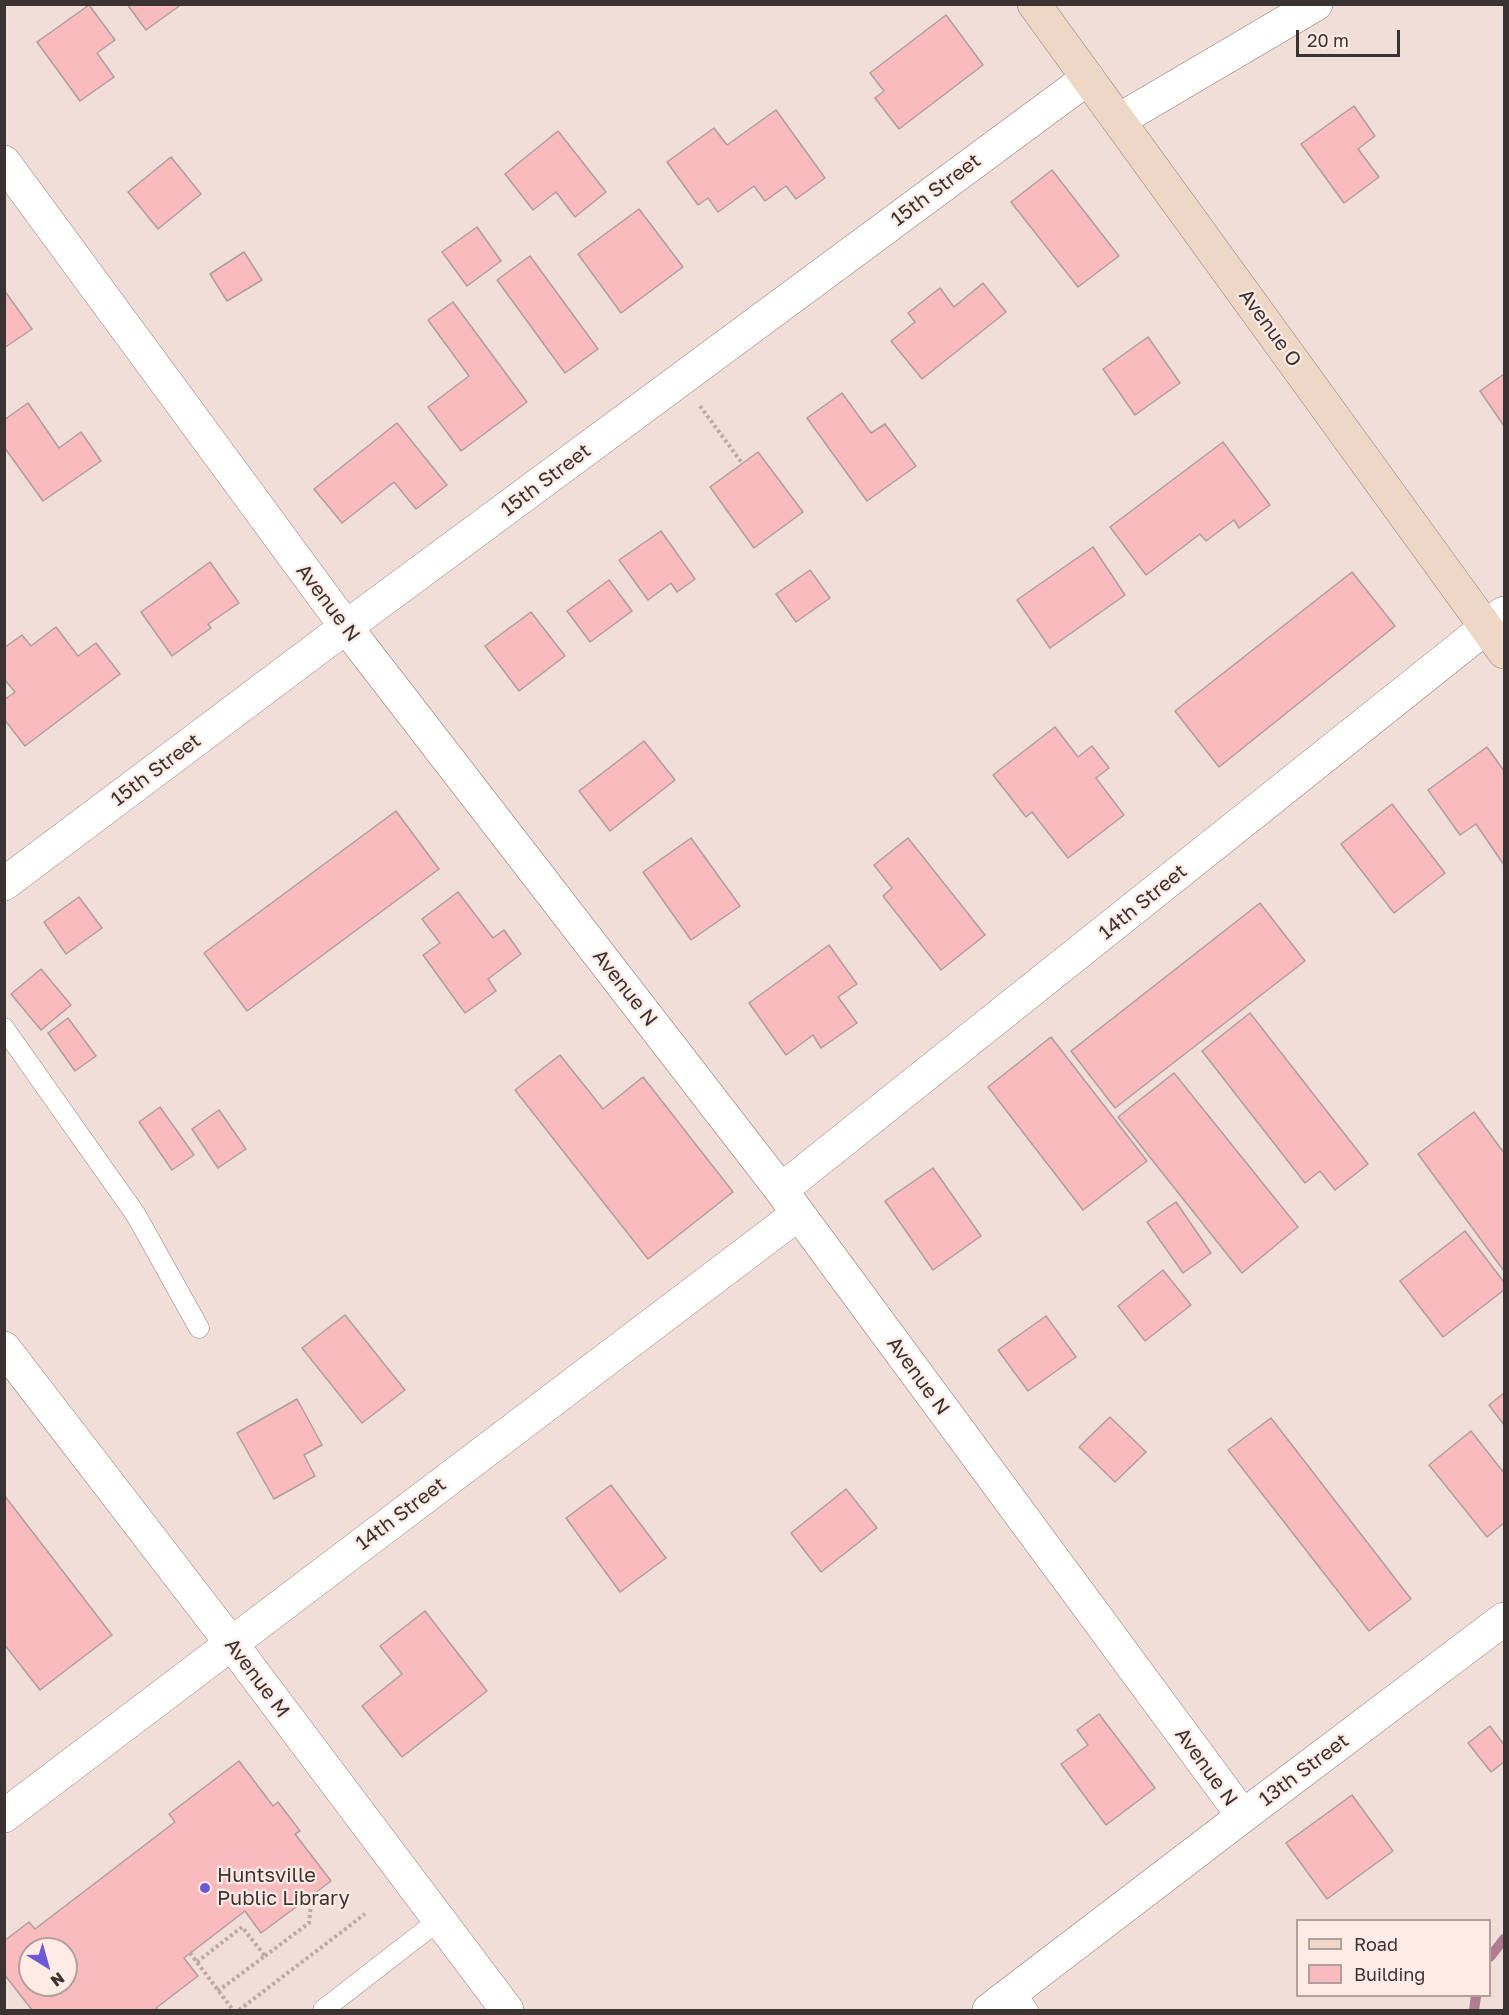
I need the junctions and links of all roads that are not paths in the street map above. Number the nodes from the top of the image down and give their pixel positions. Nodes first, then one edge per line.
1 (1034, 4) edge
2 (1316, 4) edge
3 (1088, 78) junction
4 (1119, 120) junction
5 (4, 162) edge
6 (346, 627) junction
7 (1498, 631) edge
8 (4, 884) edge
9 (4, 1028) edge
10 (789, 1202) junction
11 (199, 1328) dead end
12 (4, 1348) edge
13 (1504, 1619) edge
14 (231, 1643) junction
15 (4, 1816) edge
16 (1243, 1816) junction
17 (439, 1920) junction
18 (1010, 2004) edge
19 (323, 2010) edge
20 (507, 2010) edge

1 - 3 street, Avenue O
2 - 4 street
3 - 4 street, Avenue O
3 - 6 street, 15th Street
4 - 7 street, Avenue O
5 - 6 street, Avenue N
6 - 8 street, 15th Street
6 - 10 street, Avenue N
7 - 10 street, 14th Street
9 - 11 lane
10 - 14 street, 14th Street
10 - 16 street, Avenue N
12 - 14 street, Avenue M
13 - 16 street, 13th Street
14 - 15 street, 14th Street
14 - 17 street, Avenue M
16 - 18 street, 13th Street
17 - 19 lane
17 - 20 street, Avenue M

